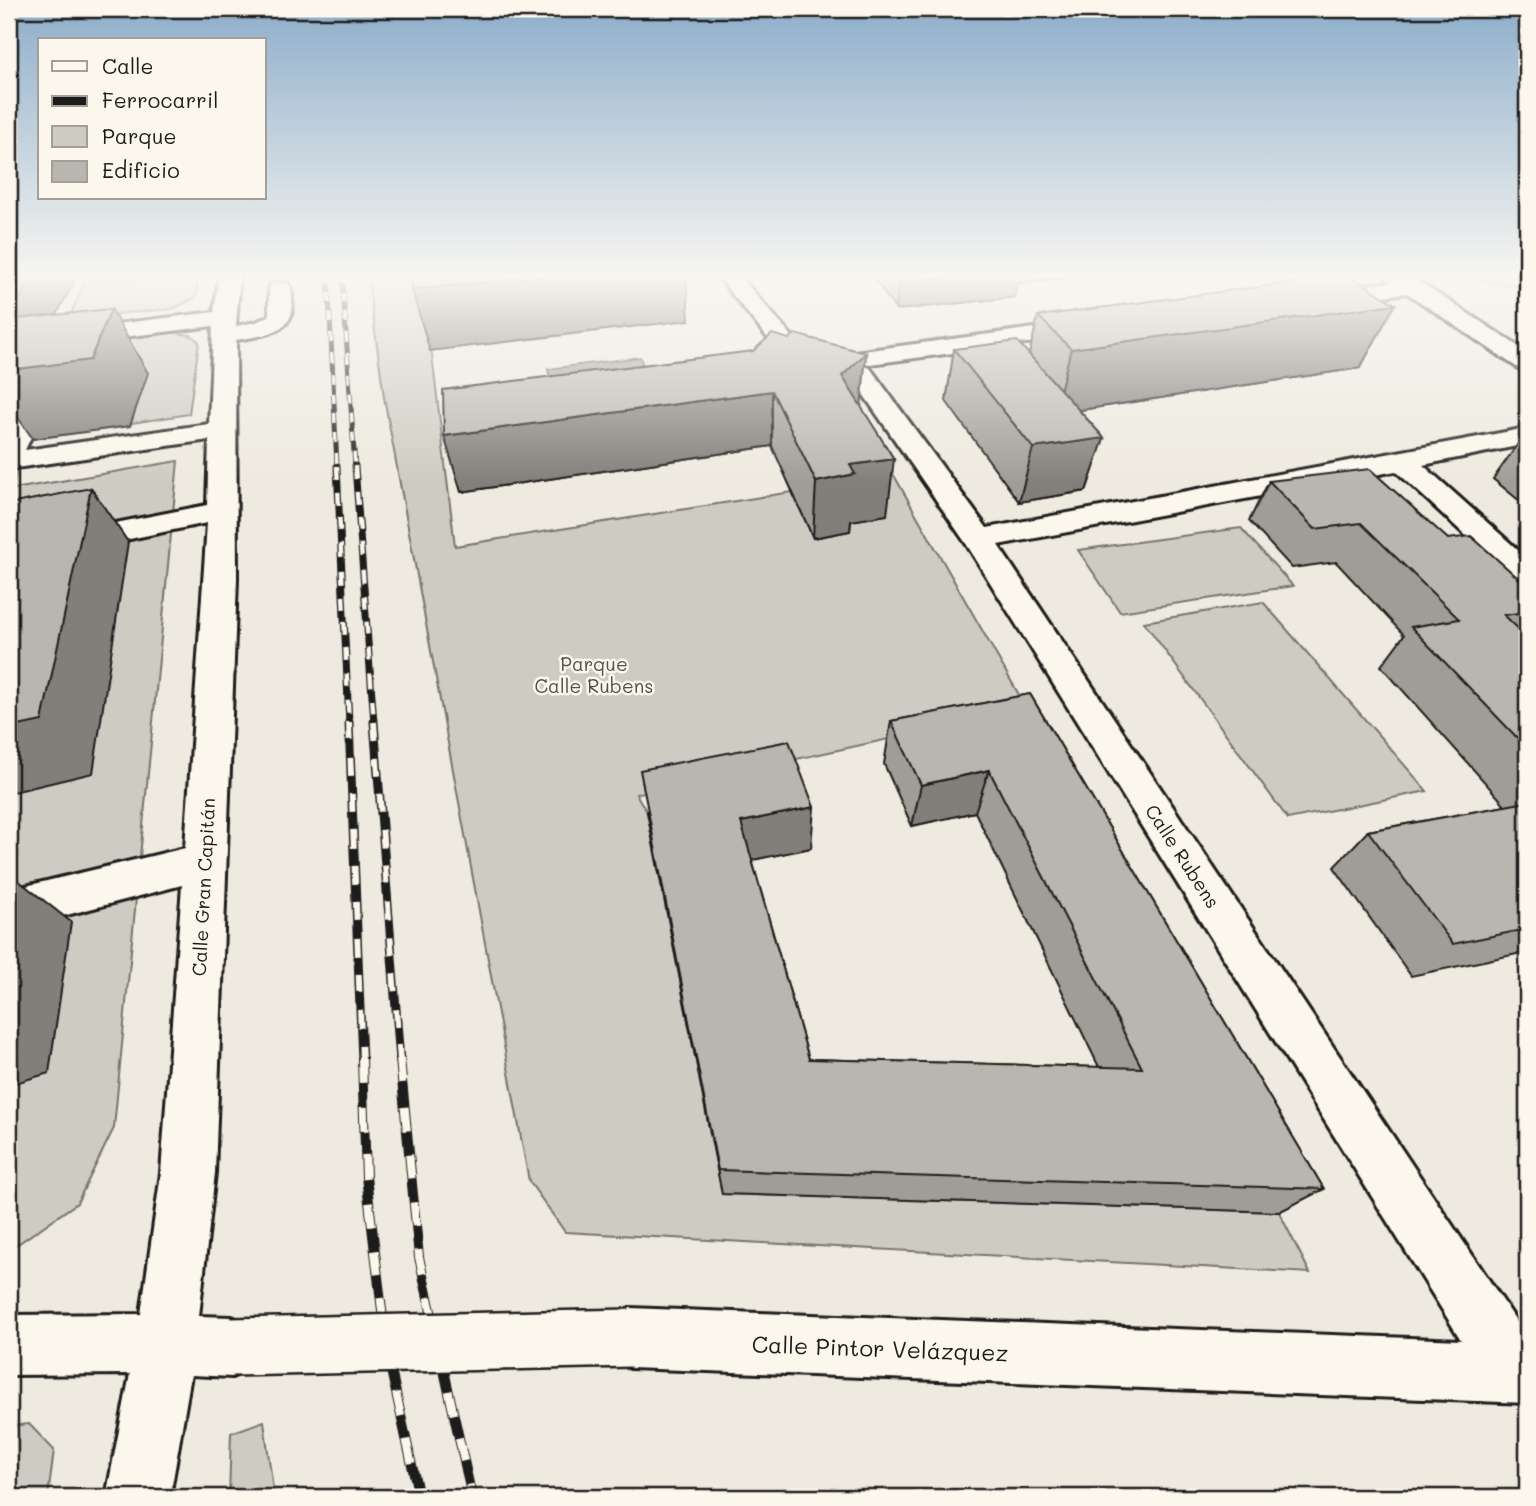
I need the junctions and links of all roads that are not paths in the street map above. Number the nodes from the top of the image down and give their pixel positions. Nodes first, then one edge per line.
1 (224, 343) edge
2 (785, 343) edge
3 (974, 343) edge
4 (1498, 343) edge
5 (830, 362) junction
6 (1527, 363) edge
7 (9, 415) edge
8 (223, 430) junction
9 (1527, 436) edge
10 (14, 458) edge
11 (1402, 461) junction
12 (222, 511) junction
13 (979, 540) junction
14 (9, 554) edge
15 (1527, 575) edge
16 (204, 861) junction
17 (9, 910) edge
18 (166, 1344) junction
19 (9, 1345) edge
20 (1521, 1372) edge
21 (138, 1497) edge

1 - 8 street, Calle Gran Capitán
2 - 5 street, Calle Rubens
3 - 5 street, Calle Rubens
4 - 6 street
5 - 13 street, Calle Rubens
7 - 10 street
8 - 10 street
8 - 12 street, Calle Gran Capitán
9 - 11 street
11 - 13 street
11 - 15 street
12 - 14 street
12 - 16 street, Calle Gran Capitán
13 - 20 street, Calle Rubens
16 - 17 street
16 - 18 street, Calle Gran Capitán
18 - 19 street, Calle Pintor Velázquez
18 - 20 street, Calle Pintor Velázquez, bridge
18 - 21 street, Calle Gran Capitán

